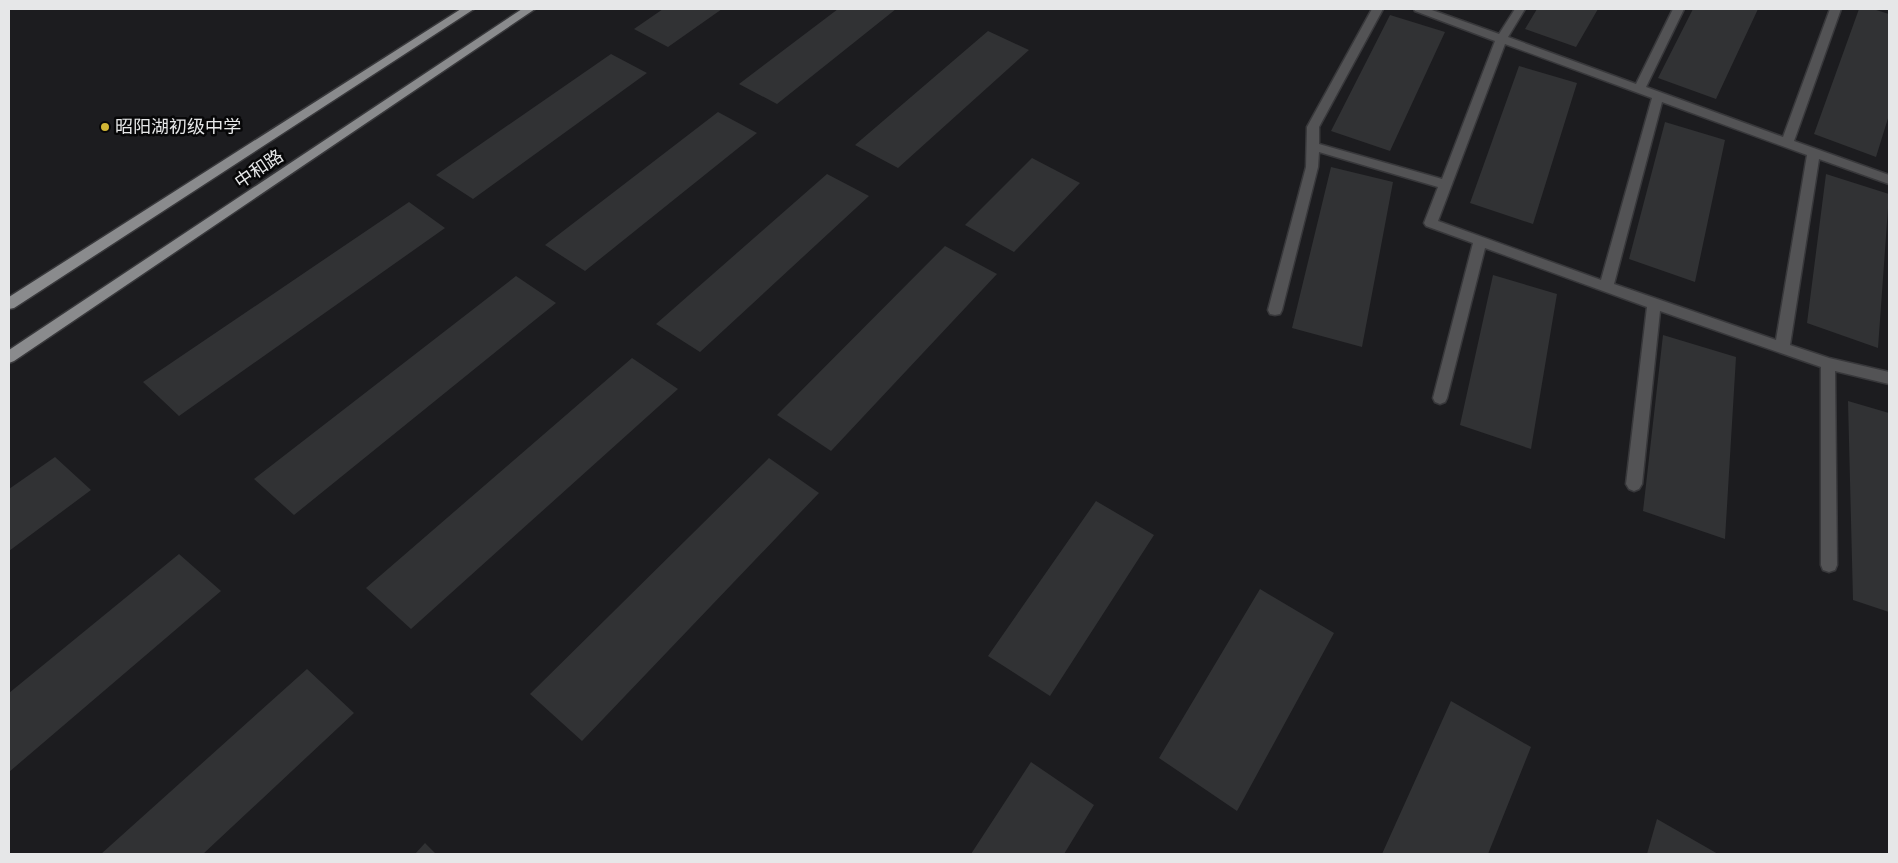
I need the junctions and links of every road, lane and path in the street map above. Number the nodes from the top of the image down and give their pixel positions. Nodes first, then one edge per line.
1 (468, 9) edge
2 (528, 9) edge
3 (1377, 9) edge
4 (1419, 9) edge
5 (1520, 9) edge
6 (1679, 9) edge
7 (1836, 9) edge
8 (1501, 39) junction
9 (1639, 89) junction
10 (1658, 96) junction
11 (1788, 142) junction
12 (1312, 146) junction
13 (1814, 152) junction
14 (1889, 180) edge
15 (1445, 184) junction
16 (1480, 241) junction
17 (1606, 287) junction
18 (9, 304) edge
19 (1654, 304) junction
20 (1275, 310) dead end
21 (1782, 348) junction
22 (9, 358) edge
23 (1828, 364) junction
24 (1889, 378) edge
25 (1440, 398) dead end
26 (1634, 484) dead end
27 (1829, 565) dead end

1 - 18 main road, 中和路
2 - 22 main road, 中和路
3 - 12 street
4 - 8 street
5 - 8 street
6 - 9 street
7 - 11 street
8 - 9 street
8 - 15 street
9 - 10 street
10 - 11 street
10 - 17 street
11 - 13 street
12 - 15 street
12 - 20 street
13 - 14 street
13 - 21 street
15 - 16 street
16 - 17 street
16 - 25 street
17 - 19 street
19 - 21 street
19 - 26 street
21 - 23 street
23 - 24 street
23 - 27 street

